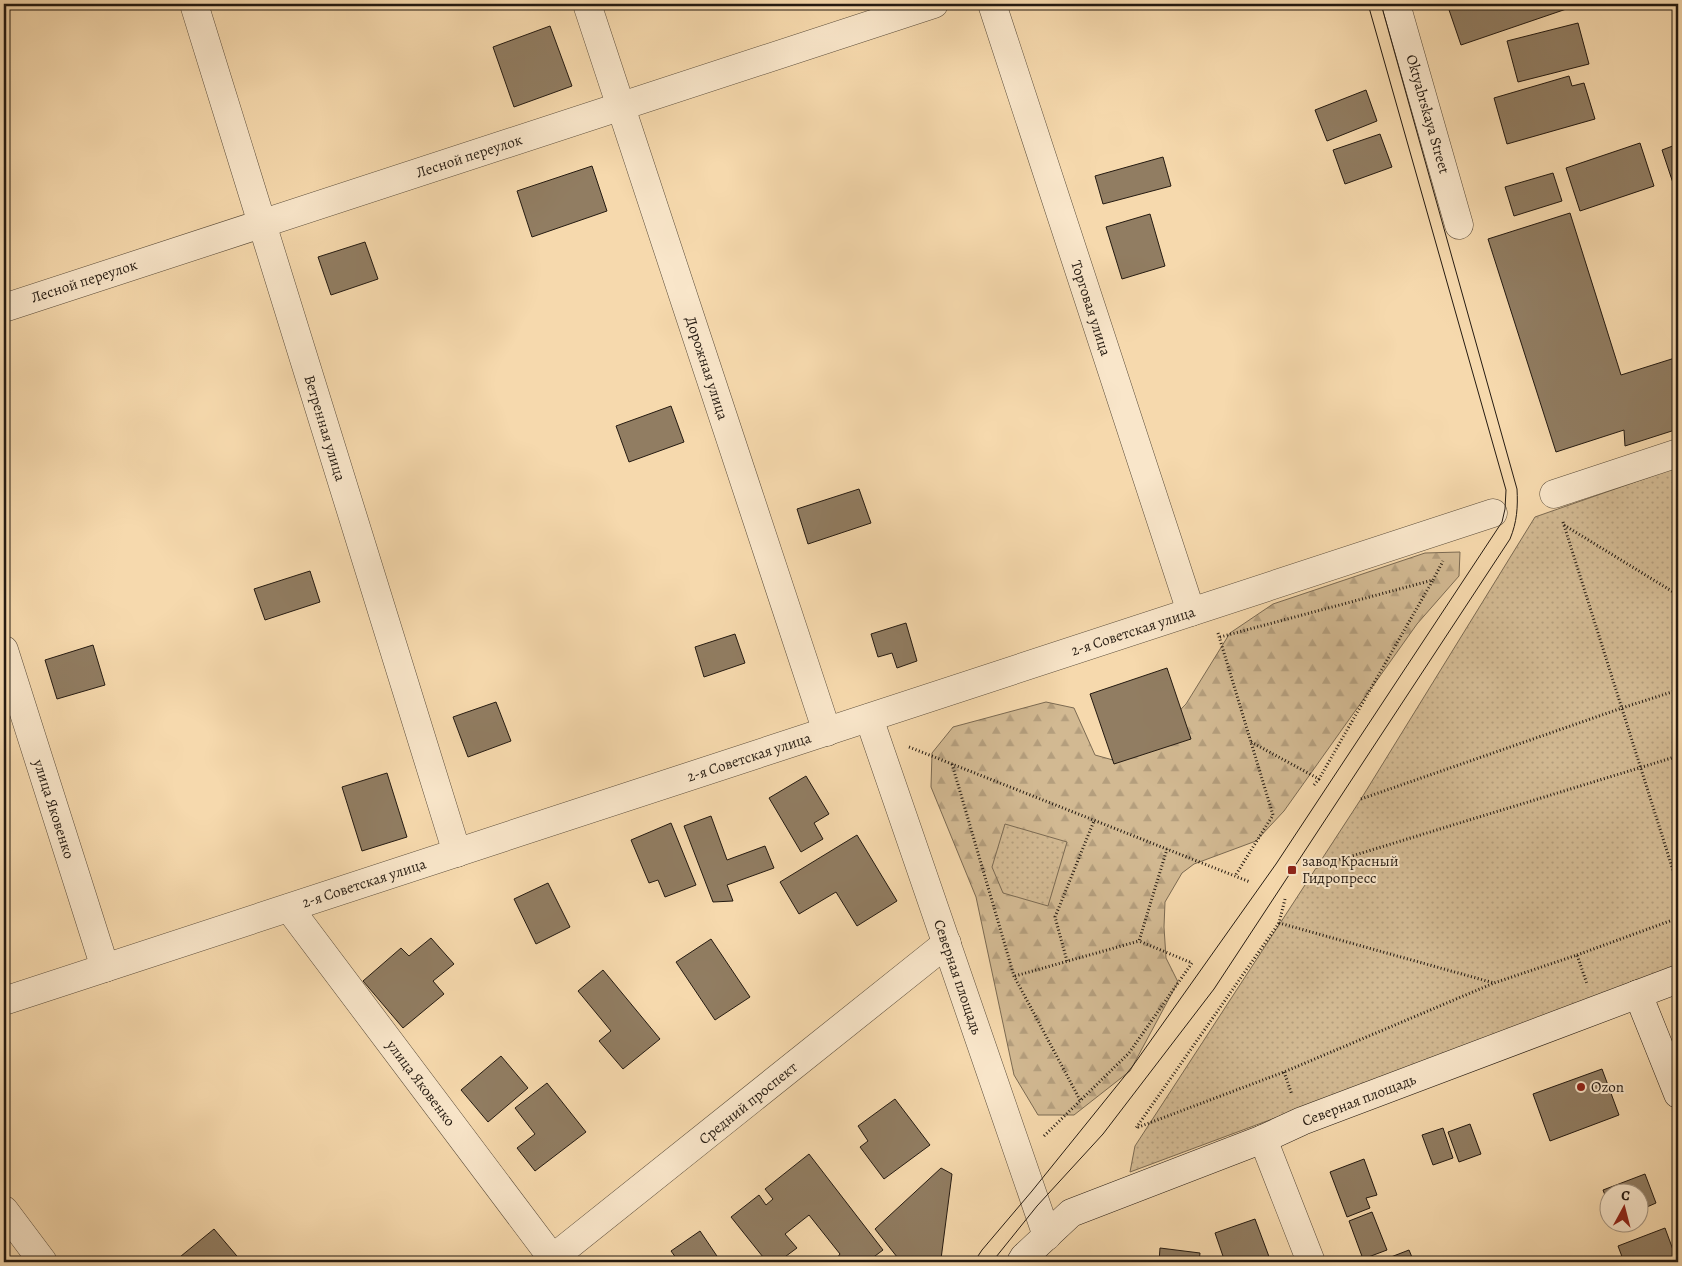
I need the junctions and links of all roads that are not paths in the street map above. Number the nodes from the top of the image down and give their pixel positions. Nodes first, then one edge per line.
1 (194, 4) edge
2 (587, 4) edge
3 (934, 4) edge
4 (992, 4) edge
5 (1396, 4) edge
6 (620, 106) junction
7 (262, 223) junction
8 (1460, 225) dead end
9 (4, 308) edge
10 (1678, 452) edge
11 (1554, 494) road end
12 (1494, 513) dead end
13 (1200, 609) junction
14 (4, 650) edge
15 (872, 726) junction
16 (827, 732) junction
17 (457, 853) junction
18 (289, 908) junction
19 (947, 943) junction
20 (105, 968) junction
21 (1678, 979) edge
22 (1638, 994) junction
23 (4, 1001) edge
24 (1678, 1094) edge
25 (1263, 1139) junction
26 (4, 1210) edge
27 (1047, 1236) junction
28 (551, 1260) edge
29 (43, 1262) edge
30 (1021, 1262) edge
31 (1311, 1262) edge

1 - 7 street, Ветренная улица
2 - 6 street, Дорожная улица
3 - 6 street, Лесной переулок
4 - 13 street, Торговая улица
5 - 8 street, Oktyabrskaya Street
6 - 7 street, Лесной переулок
6 - 16 street, Дорожная улица
7 - 9 street, Лесной переулок
7 - 17 street, Ветренная улица
10 - 11 street
12 - 13 street, 2-я Советская улица
13 - 15 street, 2-я Советская улица
14 - 20 street, улица Яковенко
15 - 16 street, 2-я Советская улица
15 - 19 street, Северная площадь
16 - 17 street, 2-я Советская улица
17 - 18 street, 2-я Советская улица
18 - 20 street, 2-я Советская улица
18 - 28 street, улица Яковенко
19 - 27 street, Северная площадь
19 - 28 street, Средний проспект
20 - 23 street, 2-я Советская улица
21 - 22 street, Северная площадь
22 - 24 street
22 - 25 street, Северная площадь
25 - 27 street, Северная площадь
25 - 31 street
26 - 29 street
27 - 30 street, Северная площадь

